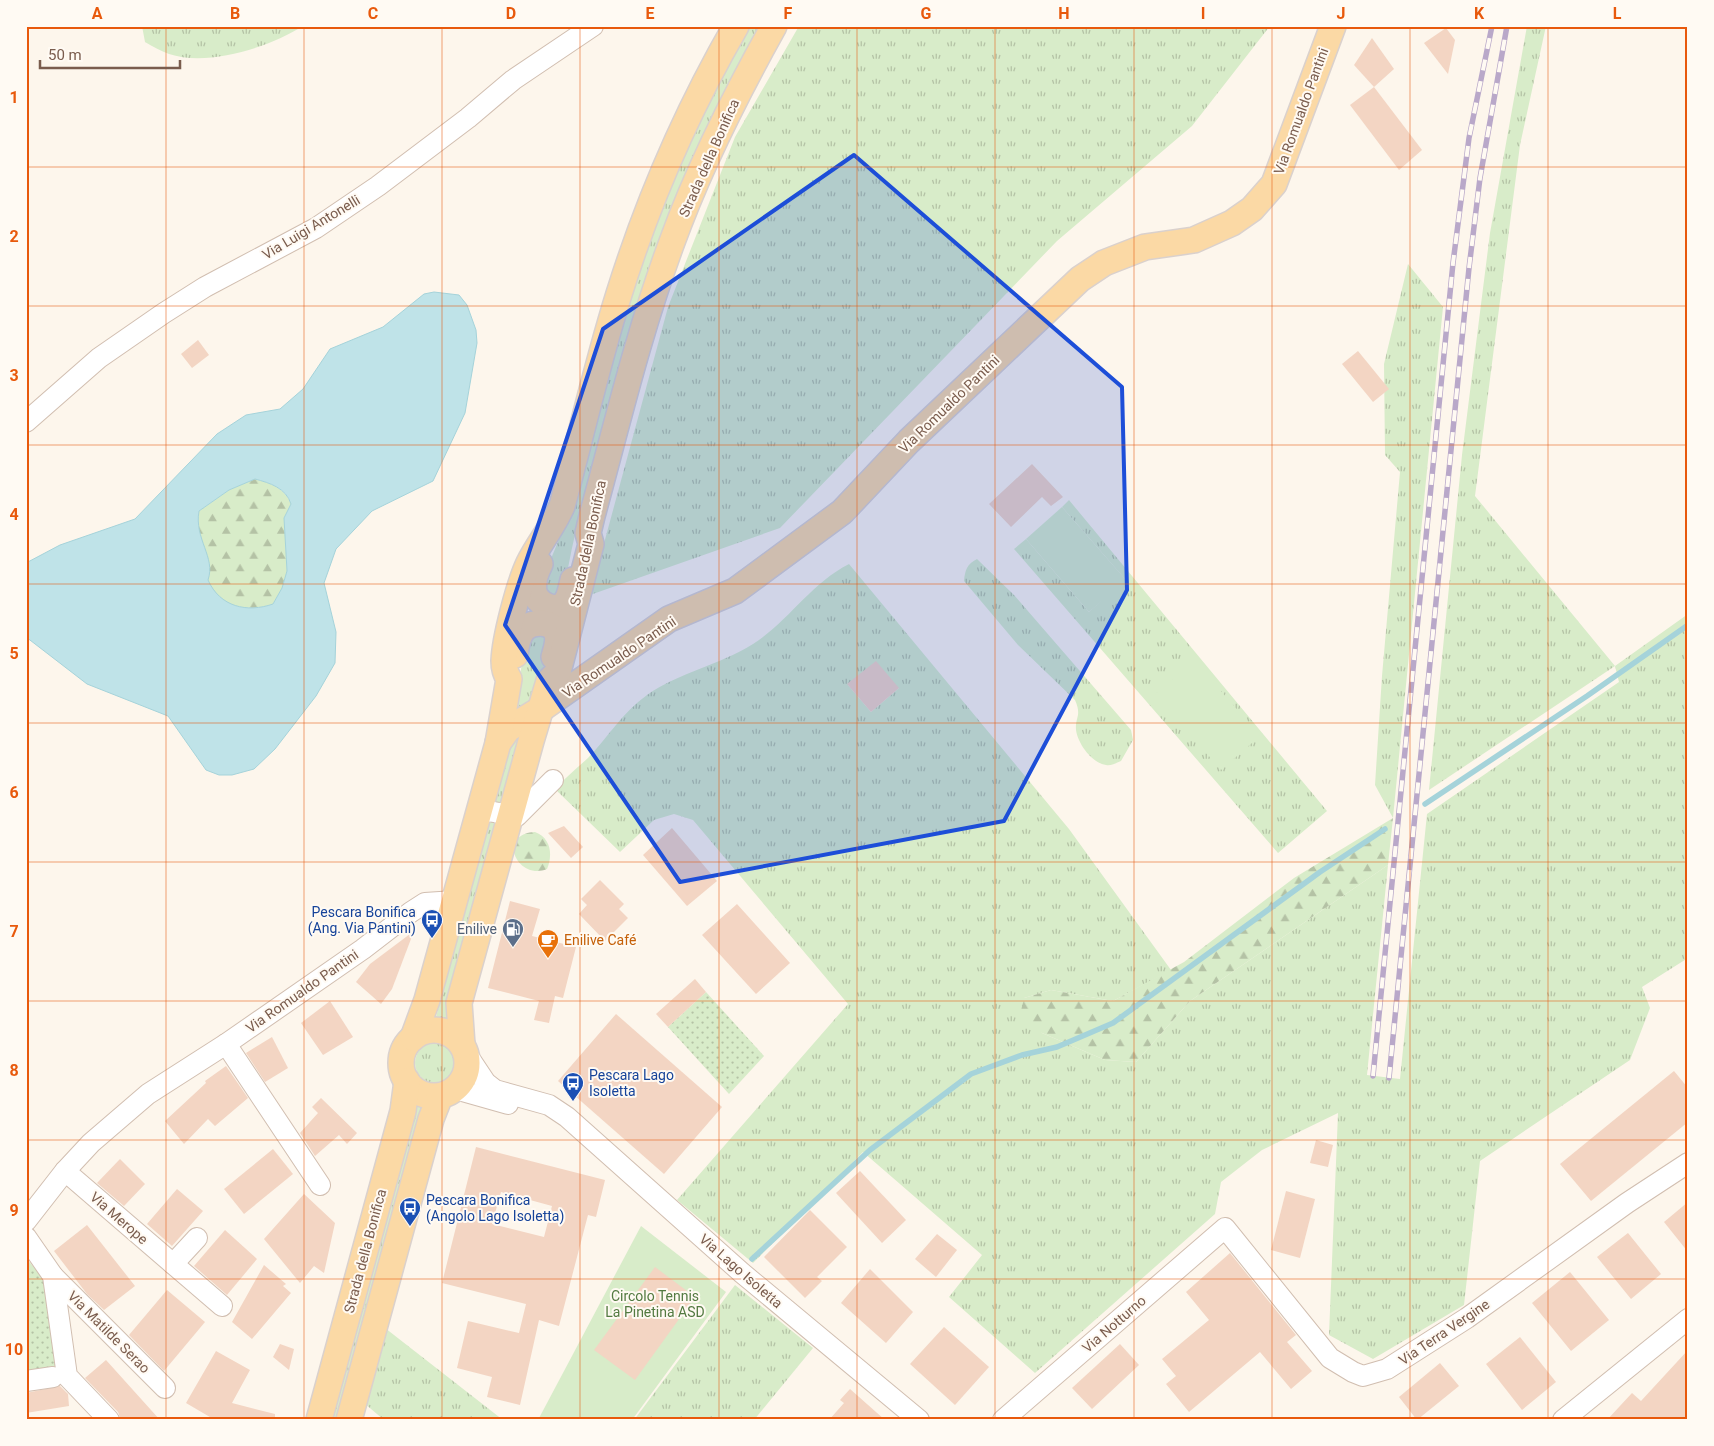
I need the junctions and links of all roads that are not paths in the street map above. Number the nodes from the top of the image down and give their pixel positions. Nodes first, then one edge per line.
1 (593, 26) edge
2 (736, 26) edge
3 (774, 26) edge
4 (1333, 26) edge
5 (26, 422) edge
6 (555, 522) junction
7 (588, 532) junction
8 (509, 679) junction
9 (550, 681) junction
10 (541, 709) junction
11 (498, 744) junction
12 (553, 780) dead end
13 (478, 816) junction
14 (510, 816) junction
15 (455, 901) junction
16 (413, 1038) junction
17 (226, 1044) junction
18 (464, 1049) junction
19 (407, 1081) junction
20 (448, 1092) junction
21 (567, 1117) junction
22 (1688, 1163) edge
23 (65, 1171) junction
24 (320, 1185) dead end
25 (26, 1221) edge
26 (1226, 1228) joint
27 (26, 1237) edge
28 (197, 1238) dead end
29 (173, 1264) junction
30 (53, 1276) junction
31 (222, 1306) dead end
32 (1688, 1319) edge
33 (53, 1377) dead end
34 (26, 1381) edge
35 (166, 1388) dead end
36 (109, 1420) edge
37 (319, 1420) edge
38 (349, 1420) edge
39 (919, 1420) edge
40 (1003, 1420) edge
41 (1563, 1420) edge

1 - 5 street, Via Luigi Antonelli
2 - 6 main road
3 - 7 main road, Strada della Bonifica
4 - 10 main road, Via Romualdo Pantini
6 - 7 main road
6 - 8 main road
7 - 9 main road, Strada della Bonifica
8 - 9 main road
8 - 11 main road
9 - 10 main road, Strada della Bonifica
10 - 11 main road, Via Romualdo Pantini
10 - 14 main road, Strada della Bonifica
11 - 13 main road
12 - 14 street
13 - 14 street
13 - 15 main road
14 - 18 main road, Strada della Bonifica
15 - 16 main road
15 - 17 street, Via Romualdo Pantini
16 - 18 main road
16 - 19 main road
17 - 23 street, Via Romualdo Pantini
17 - 24 street
18 - 20 main road
18 - 21 street, Via Lago Isoletta
19 - 20 main road
19 - 37 main road, Strada della Bonifica
20 - 21 street
20 - 38 main road, Strada della Bonifica
21 - 39 street, Via Lago Isoletta
22 - 26 street, Via Terra Vergine
23 - 25 street, Via Romualdo Pantini
23 - 29 street, Via Merope
26 - 40 street, Via Notturno
27 - 30 street, Via Matilde Serao
28 - 29 street
29 - 31 street, Via Merope
30 - 35 street, Via Matilde Serao
30 - 36 street, Via Matilde Serao
32 - 41 street
33 - 34 street

